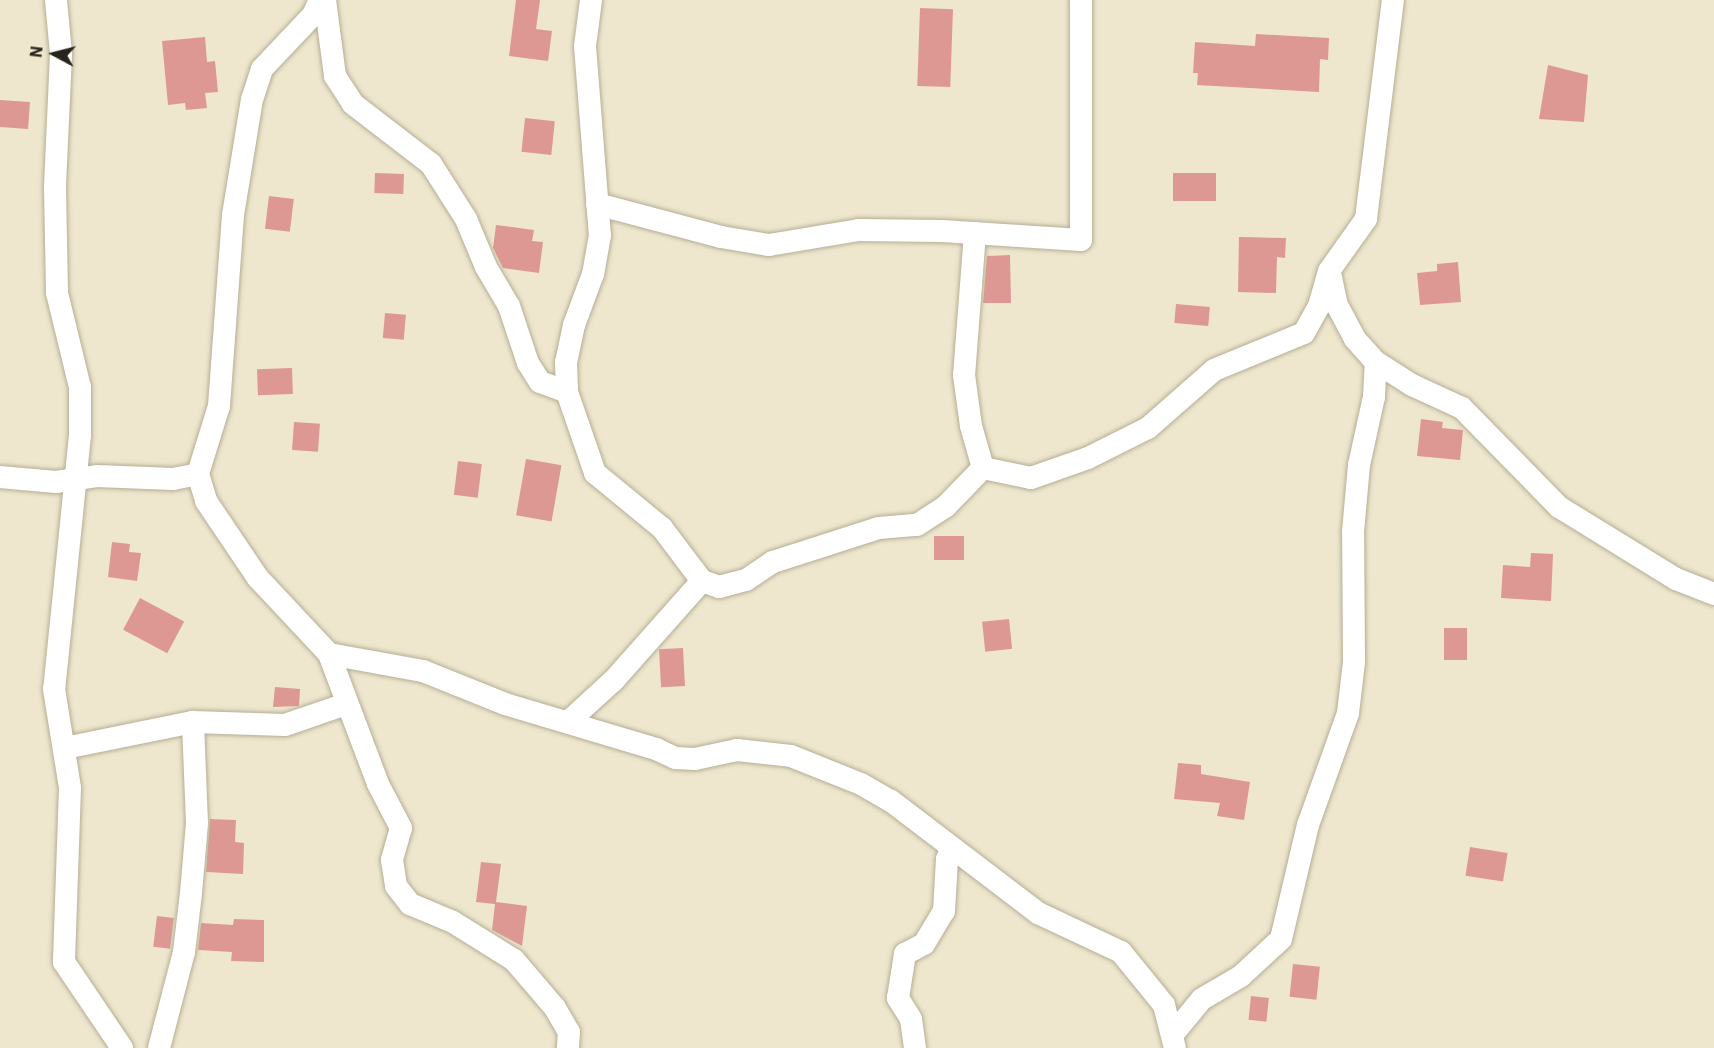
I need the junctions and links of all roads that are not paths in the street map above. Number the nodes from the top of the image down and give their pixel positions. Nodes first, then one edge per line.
1 (56, 0) edge
2 (320, 0) edge
3 (325, 0) edge
4 (591, 0) edge
5 (1081, 0) edge
6 (1393, 0) edge
7 (597, 204) junction
8 (975, 233) junction
9 (1329, 271) junction
10 (1376, 362) junction
11 (567, 392) junction
12 (983, 468) junction
13 (198, 474) junction
14 (0, 477) edge
15 (75, 479) junction
16 (702, 581) junction
17 (1714, 594) edge
18 (329, 654) junction
19 (346, 704) junction
20 (193, 722) junction
21 (568, 722) junction
22 (65, 748) junction
23 (952, 849) junction
24 (1174, 1041) edge
25 (122, 1048) edge
26 (159, 1048) edge
27 (568, 1048) edge
28 (915, 1048) edge

1 - 15 street
2 - 13 street
3 - 11 street
4 - 7 street
5 - 8 street
6 - 9 street
7 - 8 street
7 - 11 street
8 - 12 street
9 - 10 street
9 - 12 street
10 - 17 street
10 - 24 street
11 - 16 street
12 - 16 street
13 - 15 street
13 - 18 street
14 - 15 street
15 - 22 street
16 - 21 street
18 - 19 street
18 - 21 street
19 - 20 street
19 - 27 street
20 - 22 street
20 - 26 street
21 - 23 street
22 - 25 street
23 - 24 street
23 - 28 street

